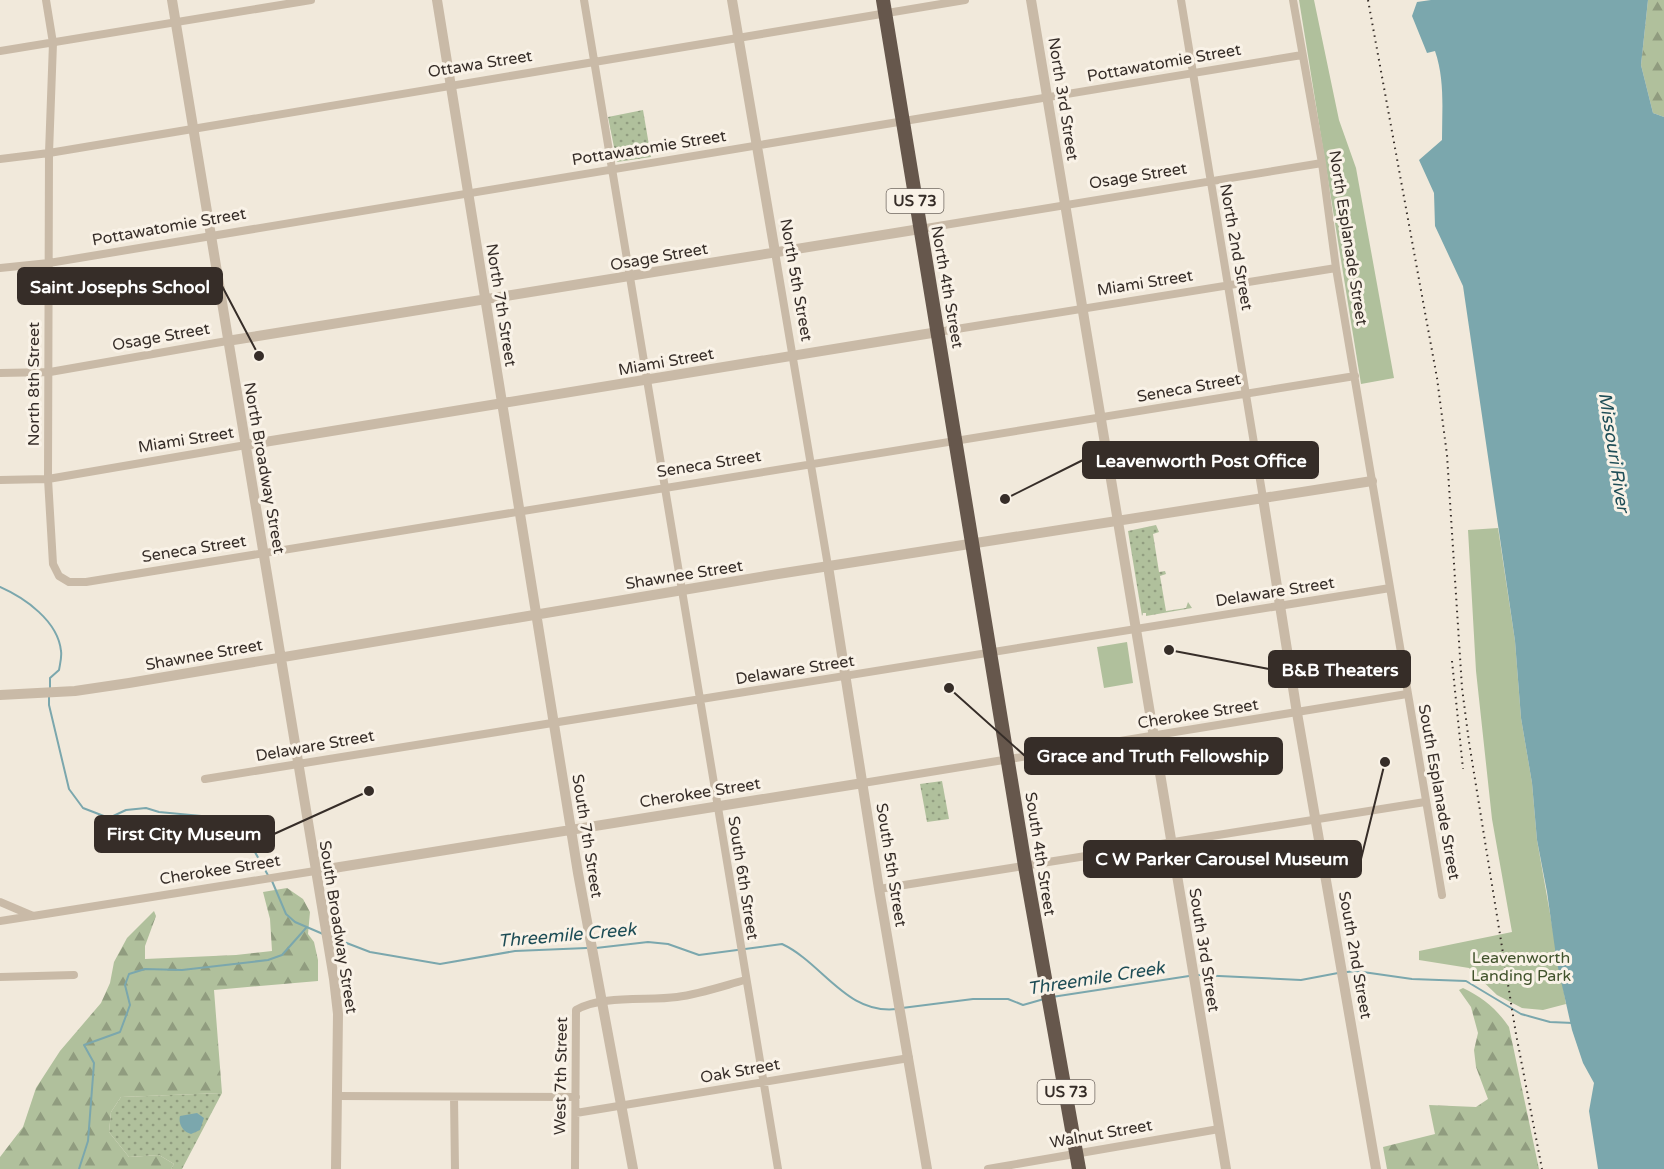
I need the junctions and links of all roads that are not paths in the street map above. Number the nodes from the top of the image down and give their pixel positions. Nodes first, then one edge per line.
1 (46, 0) edge
2 (172, 0) edge
3 (311, 0) edge
4 (437, 0) edge
5 (584, 0) edge
6 (732, 0) edge
7 (965, 0) edge
8 (1031, 0) edge
9 (1181, 0) edge
10 (1293, 0) edge
11 (884, 6) edge
12 (176, 22) junction
13 (738, 36) junction
14 (53, 43) junction
15 (0, 51) edge
16 (1302, 55) junction
17 (594, 61) junction
18 (1193, 73) junction
19 (450, 84) junction
20 (1047, 98) junction
21 (903, 121) junction
22 (192, 128) junction
23 (757, 145) junction
24 (49, 153) junction
25 (0, 159) edge
26 (1322, 163) junction
27 (610, 169) junction
28 (1210, 180) junction
29 (467, 193) junction
30 (1065, 203) junction
31 (920, 229) junction
32 (210, 235) junction
33 (775, 252) junction
34 (49, 263) junction
35 (0, 268) edge
36 (1336, 268) junction
37 (628, 278) junction
38 (1228, 285) junction
39 (484, 300) junction
40 (1083, 308) junction
41 (938, 332) junction
42 (227, 341) junction
43 (794, 355) junction
44 (50, 372) junction
45 (0, 373) edge
46 (1355, 376) junction
47 (646, 380) junction
48 (1246, 394) junction
49 (502, 405) junction
50 (1101, 418) junction
51 (955, 440) junction
52 (246, 445) junction
53 (812, 463) junction
54 (48, 478) junction
55 (0, 480) edge
56 (1372, 481) junction
57 (663, 486) junction
58 (1263, 498) junction
59 (520, 510) junction
60 (1117, 522) junction
61 (972, 544) junction
62 (264, 553) junction
63 (828, 566) junction
64 (69, 582) joint
65 (1390, 588) junction
66 (681, 591) junction
67 (1280, 606) junction
68 (537, 614) junction
69 (1135, 630) junction
70 (991, 654) junction
71 (280, 657) junction
72 (846, 677) junction
73 (1407, 694) junction
74 (0, 695) edge
75 (699, 700) junction
76 (1297, 713) junction
77 (554, 723) junction
78 (1154, 737) junction
79 (1007, 759) junction
80 (297, 765) junction
81 (205, 780) dead end
82 (863, 783) junction
83 (1425, 802) junction
84 (716, 806) junction
85 (1315, 819) junction
86 (571, 829) junction
87 (1172, 843) junction
88 (1025, 866) junction
89 (315, 870) junction
90 (879, 889) junction
91 (1442, 896) dead end
92 (0, 902) edge
93 (33, 916) junction
94 (0, 921) edge
95 (74, 975) dead end
96 (0, 976) edge
97 (745, 980) junction
98 (601, 1002) junction
99 (909, 1058) junction
100 (762, 1082) junction
101 (337, 1096) junction
102 (454, 1096) junction
103 (576, 1097) junction
104 (621, 1107) junction
105 (576, 1113) junction
106 (1219, 1129) junction
107 (1076, 1153) junction
108 (336, 1169) edge
109 (455, 1169) edge
110 (575, 1169) edge
111 (633, 1169) edge
112 (778, 1169) edge
113 (927, 1169) edge
114 (988, 1169) edge
115 (1079, 1169) edge
116 (1226, 1169) edge
117 (1376, 1169) edge

1 - 14 street, North 8th Street
2 - 12 street, North Broadway Street
3 - 12 street
4 - 19 street, North 7th Street
5 - 17 street, South 6th Street
6 - 13 street, North 5th Street
7 - 11 street, Ottawa Street
8 - 20 street, North 3rd Street
9 - 18 street, North 2nd Street
10 - 16 street, North Esplanade Street
11 - 13 street, Ottawa Street
11 - 21 highway, North 4th Street / US 73
12 - 14 street
12 - 22 street, North Broadway Street
13 - 17 street, Ottawa Street
13 - 23 street, North 5th Street
14 - 15 street
14 - 24 street, North 8th Street
16 - 18 street, Pottawatomie Street
16 - 26 street, North Esplanade Street
17 - 19 street, Ottawa Street
17 - 27 street, South 6th Street
18 - 20 street, Pottawatomie Street
18 - 28 street, North 2nd Street
19 - 22 street, Ottawa Street
19 - 29 street, North 7th Street
20 - 21 street, Pottawatomie Street
20 - 30 street, North 3rd Street
21 - 23 street, Pottawatomie Street
21 - 31 highway, North 4th Street / US 73
22 - 24 street, Ottawa Street
22 - 32 street, North Broadway Street
23 - 27 street, Pottawatomie Street
23 - 33 street, North 5th Street
24 - 25 street, Ottawa Street
24 - 34 street, North 8th Street
26 - 28 street, Osage Street
26 - 36 street, North Esplanade Street
27 - 29 street, Pottawatomie Street
27 - 37 street, South 6th Street
28 - 30 street, Osage Street
28 - 38 street, North 2nd Street
29 - 32 street, Pottawatomie Street
29 - 39 street, North 7th Street
30 - 31 street, Osage Street
30 - 40 street, North 3rd Street
31 - 33 street, Osage Street
31 - 41 highway, North 4th Street / US 73
32 - 34 street, Pottawatomie Street
32 - 42 street, North Broadway Street
33 - 37 street, Osage Street
33 - 43 street, North 5th Street
34 - 35 street, Pottawatomie Street
34 - 44 street, North 8th Street
36 - 38 street, Miami Street
36 - 46 street, North Esplanade Street
37 - 39 street, Osage Street
37 - 47 street, South 6th Street
38 - 40 street, Miami Street
38 - 48 street, North 2nd Street
39 - 42 street, Osage Street
39 - 49 street, North 7th Street
40 - 41 street, Miami Street
40 - 50 street, North 3rd Street
41 - 43 street, Miami Street
41 - 51 highway, North 4th Street / US 73
42 - 44 street, Osage Street
42 - 52 street, North Broadway Street
43 - 47 street, Miami Street
43 - 53 street, North 5th Street
44 - 45 street, Osage Street
44 - 54 street, North 8th Street
46 - 48 street, Seneca Street
46 - 56 street, North Esplanade Street
47 - 49 street, Miami Street
47 - 57 street, South 6th Street
48 - 50 street, Seneca Street
48 - 58 street, North 2nd Street
49 - 52 street, Miami Street
49 - 59 street, North 7th Street
50 - 51 street, Seneca Street
50 - 60 street, North 3rd Street
51 - 53 street, Seneca Street
51 - 61 highway, North 4th Street / US 73
52 - 54 street, Miami Street
52 - 62 street, North Broadway Street
53 - 57 street, Seneca Street
53 - 63 street, North 5th Street
54 - 55 street, Miami Street
54 - 64 street, North 8th Street
56 - 58 street, Shawnee Street
56 - 65 street, South Esplanade Street
57 - 59 street, Seneca Street
57 - 66 street, South 6th Street
58 - 60 street, Shawnee Street
58 - 67 street, South 2nd Street
59 - 62 street, Seneca Street
59 - 68 street, North 7th Street
60 - 61 street, Shawnee Street
60 - 69 street, South 3rd Street
61 - 63 street, Shawnee Street
61 - 70 highway, South 4th Street / US 73
62 - 64 street, Seneca Street
62 - 71 street, North Broadway Street
63 - 66 street, Shawnee Street
63 - 72 street, South 5th Street
65 - 67 street, Delaware Street
65 - 73 street, South Esplanade Street
66 - 68 street, Shawnee Street
66 - 75 street, South 6th Street
67 - 69 street, Delaware Street
67 - 76 street, South 2nd Street
68 - 71 street, Shawnee Street
68 - 77 street, South 7th Street
69 - 70 street, Delaware Street
69 - 78 street, South 3rd Street
70 - 72 street, Delaware Street
70 - 79 highway, South 4th Street / US 73
71 - 74 street, Shawnee Street
71 - 80 street, South Broadway Street
72 - 75 street, Delaware Street
72 - 82 street, South 5th Street
73 - 76 street, Cherokee Street
73 - 83 street, South Esplanade Street
75 - 77 street, Delaware Street
75 - 84 street, South 6th Street
76 - 78 street, Cherokee Street
76 - 85 street, South 2nd Street
77 - 80 street, Delaware Street
77 - 86 street, South 7th Street
78 - 79 street, Cherokee Street
78 - 87 street, South 3rd Street
79 - 82 street, Cherokee Street
79 - 88 highway, South 4th Street / US 73
80 - 81 street, Delaware Street
80 - 89 street, South Broadway Street
82 - 84 street, Cherokee Street
82 - 90 street, South 5th Street
83 - 85 street
83 - 91 street, South Esplanade Street
84 - 86 street, Cherokee Street
84 - 97 street, South 6th Street
85 - 87 street
85 - 117 street, South 2nd Street
86 - 89 street, Cherokee Street
86 - 98 street, South 7th Street
87 - 88 street
87 - 106 street, South 3rd Street
88 - 90 street
88 - 107 highway, South 4th Street / US 73
89 - 93 street, Cherokee Street
89 - 101 street, South Broadway Street
90 - 99 street, South 5th Street
92 - 93 street
93 - 94 street, Cherokee Street
95 - 96 street
97 - 98 street
97 - 100 street, South 6th Street
98 - 103 street, West 7th Street
98 - 104 street, South 7th Street
99 - 100 street, Oak Street
99 - 113 street, South 5th Street
100 - 104 street, Oak Street
100 - 112 street, South 6th Street
101 - 102 street
101 - 108 street, South Broadway Street
102 - 103 street
102 - 109 street
103 - 105 street, West 7th Street
104 - 105 street, Oak Street
104 - 111 street, South 7th Street
105 - 110 street, West 7th Street
106 - 107 street, Walnut Street
106 - 116 street, South 3rd Street
107 - 114 street, Walnut Street
107 - 115 highway, South 4th Street / US 73

